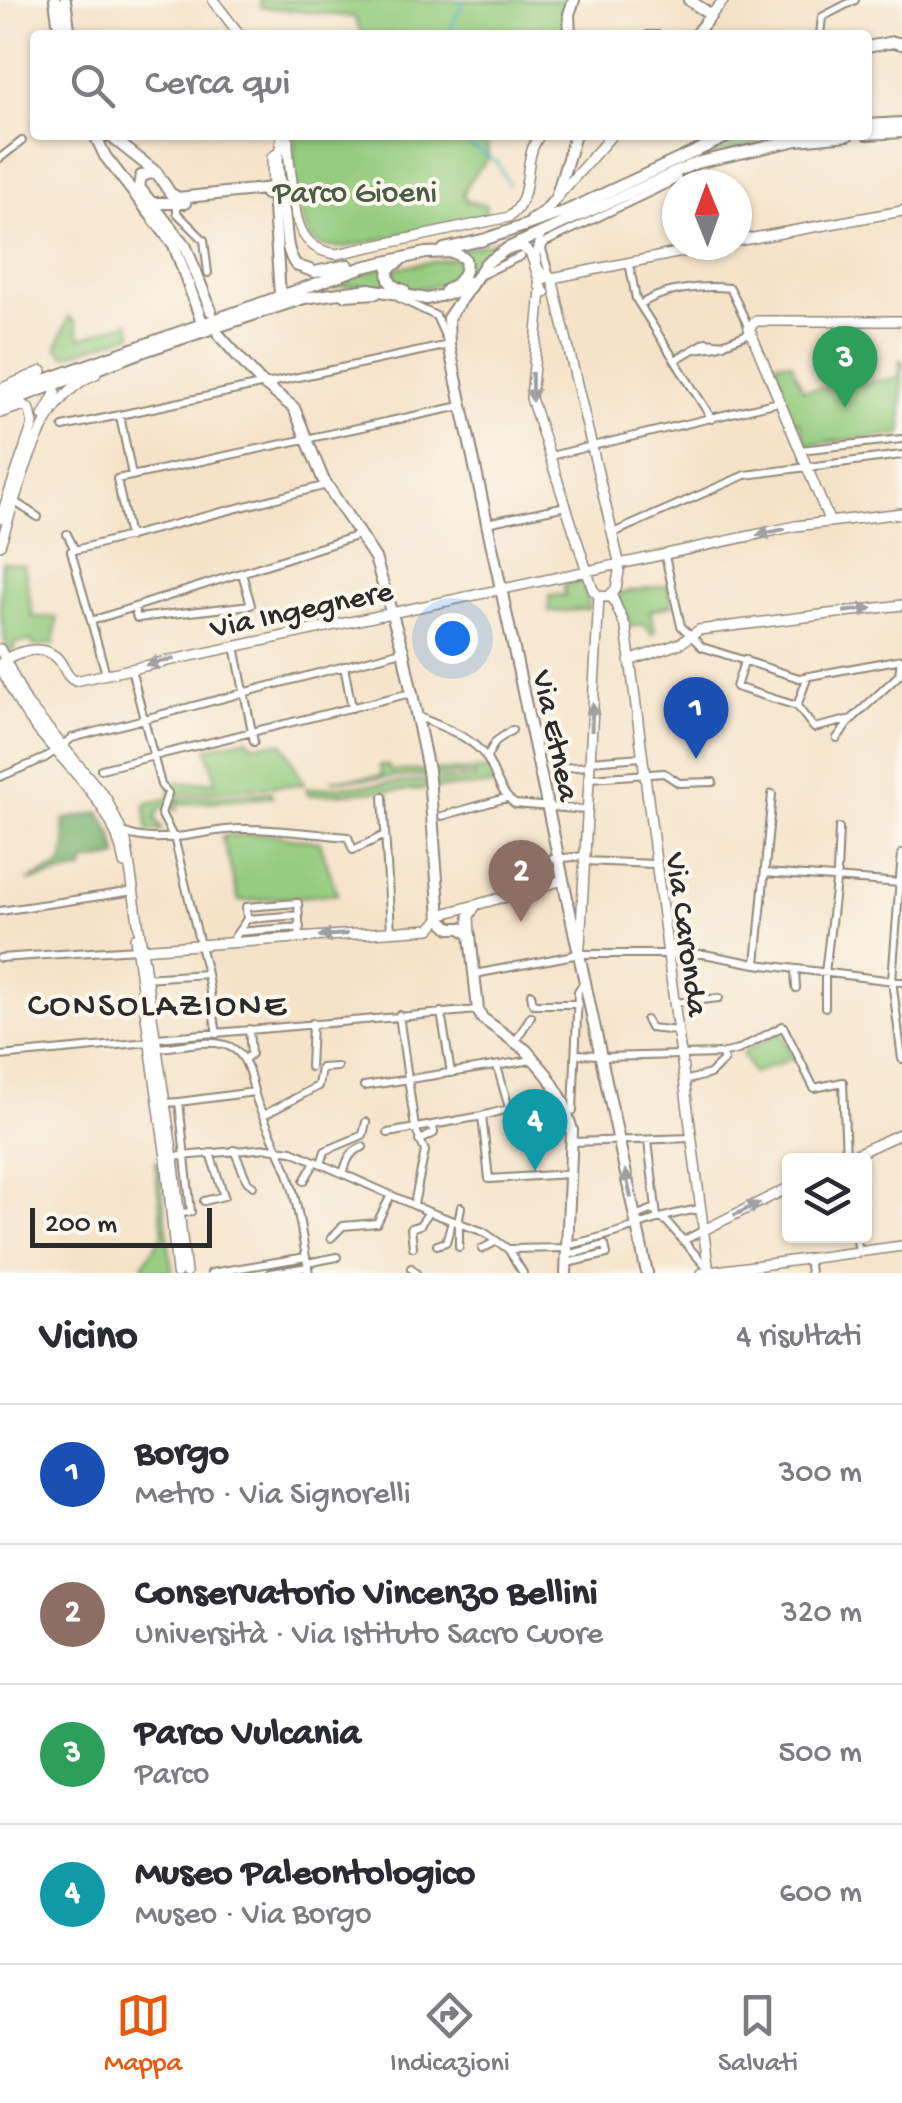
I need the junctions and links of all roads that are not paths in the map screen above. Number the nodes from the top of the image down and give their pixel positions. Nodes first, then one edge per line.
1 (56, 0) edge
2 (65, 0) edge
3 (212, 0) edge
4 (574, 0) edge
5 (689, 0) edge
6 (724, 0) edge
7 (856, 0) edge
8 (711, 15) junction
9 (59, 30) edge
10 (69, 30) edge
11 (236, 30) edge
12 (570, 30) edge
13 (699, 30) edge
14 (821, 30) edge
15 (902, 44) edge
16 (872, 46) edge
17 (902, 123) edge
18 (872, 124) edge
19 (902, 133) edge
20 (872, 134) edge
21 (22, 140) dead end
22 (97, 140) edge
23 (115, 140) edge
24 (283, 140) edge
25 (286, 140) edge
26 (537, 140) edge
27 (574, 140) edge
28 (607, 140) edge
29 (719, 140) edge
30 (722, 140) edge
31 (763, 140) edge
32 (797, 140) edge
33 (714, 142) junction
34 (757, 148) junction
35 (278, 154) junction
36 (0, 158) edge
37 (289, 159) junction
38 (158, 173) junction
39 (125, 181) junction
40 (565, 181) junction
41 (662, 187) edge
42 (276, 190) junction
43 (178, 201) junction
44 (149, 202) junction
45 (564, 212) junction
46 (901, 212) edge
47 (544, 238) junction
48 (752, 238) edge
49 (481, 240) junction
50 (426, 253) junction
51 (499, 253) junction
52 (406, 256) junction
53 (520, 256) dead end
54 (662, 256) edge
55 (629, 262) junction
56 (485, 269) junction
57 (208, 273) dead end
58 (547, 283) junction
59 (440, 292) junction
60 (456, 292) junction
61 (280, 295) junction
62 (304, 298) junction
63 (427, 298) junction
64 (640, 305) junction
65 (211, 311) dead end
66 (902, 321) edge
67 (202, 322) junction
68 (750, 330) junction
69 (220, 335) dead end
70 (449, 345) junction
71 (146, 351) junction
72 (675, 360) junction
73 (42, 372) dead end
74 (285, 380) junction
75 (263, 384) junction
76 (0, 392) edge
77 (56, 392) dead end
78 (278, 394) junction
79 (779, 402) junction
80 (0, 405) edge
81 (461, 406) junction
82 (0, 413) edge
83 (120, 416) junction
84 (712, 418) junction
85 (62, 428) dead end
86 (306, 438) junction
87 (902, 439) edge
88 (593, 447) junction
89 (800, 450) junction
90 (902, 455) edge
91 (549, 457) junction
92 (806, 466) junction
93 (132, 475) junction
94 (326, 485) junction
95 (8, 500) edge
96 (566, 506) junction
97 (902, 512) edge
98 (38, 518) dead end
99 (0, 519) edge
100 (828, 520) junction
101 (487, 524) junction
102 (67, 534) dead end
103 (613, 534) junction
104 (359, 535) junction
105 (129, 537) junction
106 (0, 543) edge
107 (73, 551) junction
108 (665, 556) junction
109 (620, 566) junction
110 (589, 573) junction
111 (242, 574) junction
112 (502, 591) junction
113 (598, 596) junction
114 (614, 599) junction
115 (902, 605) edge
116 (134, 608) junction
117 (392, 612) junction
118 (91, 621) junction
119 (689, 637) junction
120 (235, 646) junction
121 (403, 651) junction
122 (745, 659) junction
123 (2, 660) edge
124 (901, 660) edge
125 (629, 661) junction
126 (344, 666) junction
127 (132, 669) junction
128 (106, 674) junction
129 (808, 676) junction
130 (244, 692) junction
131 (412, 693) junction
132 (798, 706) junction
133 (352, 708) junction
134 (417, 716) junction
135 (144, 719) junction
136 (852, 719) junction
137 (512, 730) dead end
138 (252, 732) junction
139 (836, 738) dead end
140 (254, 742) dead end
141 (59, 747) junction
142 (153, 756) junction
143 (641, 757) junction
144 (486, 758) junction
145 (590, 764) junction
146 (559, 768) dead end
147 (101, 769) dead end
148 (643, 774) junction
149 (0, 777) edge
150 (590, 778) junction
151 (713, 782) dead end
152 (772, 794) dead end
153 (383, 796) dead end
154 (506, 798) junction
155 (548, 808) junction
156 (588, 810) junction
157 (442, 816) dead end
158 (840, 828) dead end
159 (123, 832) junction
160 (385, 835) junction
161 (173, 836) junction
162 (151, 837) junction
163 (128, 851) junction
164 (902, 853) edge
165 (558, 858) junction
166 (585, 859) junction
167 (530, 861) dead end
168 (654, 864) junction
169 (765, 873) junction
170 (834, 878) junction
171 (562, 880) junction
172 (901, 883) edge
173 (131, 892) junction
174 (476, 905) junction
175 (0, 910) edge
176 (299, 916) junction
177 (440, 917) junction
178 (247, 919) junction
179 (237, 932) junction
180 (391, 932) junction
181 (300, 933) junction
182 (470, 934) junction
183 (231, 942) junction
184 (199, 944) junction
185 (140, 949) junction
186 (579, 954) junction
187 (668, 954) junction
188 (0, 958) edge
189 (756, 964) junction
190 (795, 970) junction
191 (825, 972) junction
192 (207, 974) junction
193 (474, 974) junction
194 (144, 978) junction
195 (892, 980) junction
196 (584, 981) junction
197 (902, 982) edge
198 (796, 988) dead end
199 (531, 994) dead end
200 (720, 998) dead end
201 (674, 1003) junction
202 (825, 1007) dead end
203 (578, 1008) junction
204 (478, 1010) junction
205 (440, 1012) junction
206 (591, 1012) junction
207 (399, 1015) junction
208 (531, 1016) dead end
209 (646, 1020) dead end
210 (312, 1023) junction
211 (249, 1029) junction
212 (678, 1031) junction
213 (217, 1032) junction
214 (515, 1042) junction
215 (155, 1043) junction
216 (214, 1044) junction
217 (576, 1054) junction
218 (721, 1054) junction
219 (0, 1056) edge
220 (600, 1056) junction
221 (681, 1058) junction
222 (902, 1059) edge
223 (244, 1060) junction
224 (535, 1060) junction
225 (497, 1066) junction
226 (310, 1067) dead end
227 (338, 1067) dead end
228 (451, 1073) junction
229 (408, 1080) junction
230 (684, 1082) junction
231 (574, 1085) junction
232 (364, 1086) dead end
233 (254, 1092) junction
234 (558, 1092) junction
235 (161, 1101) junction
236 (182, 1101) junction
237 (509, 1109) junction
238 (567, 1115) junction
239 (264, 1116) junction
240 (482, 1116) junction
241 (366, 1122) dead end
242 (433, 1125) junction
243 (416, 1128) junction
244 (388, 1133) dead end
245 (902, 1133) edge
246 (518, 1136) dead end
247 (572, 1137) junction
248 (692, 1138) junction
249 (618, 1139) junction
250 (419, 1140) junction
251 (649, 1140) junction
252 (363, 1147) dead end
253 (275, 1149) junction
254 (234, 1150) junction
255 (210, 1153) junction
256 (845, 1153) edge
257 (860, 1153) edge
258 (179, 1156) junction
259 (348, 1157) junction
260 (362, 1159) dead end
261 (318, 1163) junction
262 (344, 1174) junction
263 (567, 1174) junction
264 (304, 1181) dead end
265 (253, 1186) dead end
266 (782, 1191) edge
267 (392, 1195) junction
268 (204, 1201) dead end
269 (414, 1204) junction
270 (461, 1207) dead end
271 (700, 1209) junction
272 (429, 1212) junction
273 (661, 1215) junction
274 (456, 1222) junction
275 (636, 1225) junction
276 (704, 1230) junction
277 (334, 1234) dead end
278 (497, 1241) junction
279 (604, 1241) junction
280 (683, 1241) junction
281 (857, 1243) edge
282 (437, 1245) dead end
283 (902, 1246) edge
284 (460, 1247) dead end
285 (412, 1248) dead end
286 (482, 1249) dead end
287 (508, 1249) junction
288 (859, 1251) junction
289 (568, 1257) edge
290 (336, 1258) dead end
291 (808, 1258) junction
292 (308, 1265) edge
293 (184, 1272) edge
294 (707, 1272) edge
295 (211, 1273) edge
296 (271, 1273) edge
297 (522, 1273) edge
298 (647, 1273) edge
299 (810, 1273) edge

1 - 9 main road
2 - 10 main road
3 - 11 main road
4 - 12 main road
5 - 8 main road
6 - 8 main road
7 - 14 street
8 - 13 main road
15 - 16 main road
17 - 18 main road
19 - 20 main road
21 - 36 street
22 - 39 main road
23 - 38 main road
24 - 35 main road
25 - 37 main road
26 - 37 main road
27 - 40 main road
28 - 40 main road
29 - 33 main road
30 - 33 main road
31 - 34 main road
32 - 34 main road
33 - 45 main road
34 - 47 main road
35 - 37 main road
35 - 42 main road
38 - 43 main road
38 - 44 main road
39 - 44 main road
39 - 67 main road
40 - 45 main road
40 - 49 main road
41 - 47 street
42 - 43 main road
42 - 52 main road
42 - 61 main road
43 - 44 main road
43 - 57 street
44 - 65 main road
45 - 49 main road
46 - 48 main road
47 - 51 main road
47 - 58 street
49 - 50 main road
50 - 52 main road
50 - 59 main road
50 - 59 main road
51 - 56 main road
51 - 58 main road
52 - 61 main road
53 - 56 street
54 - 55 main road
55 - 58 main road
55 - 64 street
56 - 60 main road
56 - 70 main road
58 - 88 main road
58 -> 91 main road
59 - 60 main road
59 - 63 main road
60 - 63 main road
61 - 67 main road
62 - 63 main road
62 - 70 street
62 - 71 main road
64 - 68 street
64 - 72 street
66 - 68 main road
67 - 76 main road
68 - 72 street
68 - 79 main road
69 - 75 main road
70 - 74 street
70 - 81 main road, Via Etnea
71 - 80 main road
71 - 95 main road
72 - 84 street
73 - 76 main road
74 - 75 street
74 - 78 street
75 - 78 main road
75 - 83 street
77 - 106 main road
78 - 86 main road
79 - 84 street
79 - 89 main road
81 - 86 street
81 - 101 main road, Via Etnea
82 - 95 main road
83 - 85 street
83 - 93 street
84 - 88 street
86 - 93 street
86 - 94 main road
87 - 89 street
88 - 91 street
88 - 103 main road
89 - 92 main road
90 - 92 street
91 - 96 main road
92 - 100 main road
92 - 103 street
93 - 105 street
94 - 104 main road
94 - 105 street
95 - 98 street
95 - 99 main road
95 - 106 main road
96 - 101 street
96 - 110 main road
97 - 100 main road, Via Ingegnere
100 -> 108 main road, Via Ingegnere
101 - 112 main road, Via Etnea
102 - 107 street
103 - 109 main road
104 - 111 street
104 - 117 main road
105 - 107 street
107 - 118 street
108 - 109 main road, Via Ingegnere
108 - 119 street
109 - 110 main road, Via Ingegnere
109 - 114 main road
110 - 112 main road, Via Ingegnere
110 - 113 main road
111 - 116 street
111 - 116 street
112 - 117 main road, Via Ingegnere
112 - 155 main road, Via Etnea
113 - 114 main road
145 -> 113 main road
114 - 125 main road, Via Caronda
119 -> 115 main road
116 - 118 street
117 - 120 main road, Via Ingegnere
117 - 121 main road
118 - 128 street
119 - 122 street
119 - 125 main road
120 -> 127 main road, Via Ingegnere
120 - 130 street
121 - 126 street
121 - 131 main road
122 - 129 street
122 - 132 street
123 - 128 main road, Via Ingegnere
123 - 141 main road
124 - 129 street
124 - 136 street
125 - 143 main road, Via Caronda
126 - 130 street
126 - 133 street
127 - 128 main road, Via Ingegnere
127 - 135 street
129 - 132 street
130 - 135 street
130 - 138 street
131 - 133 street
131 - 134 main road
132 - 136 street
133 - 138 street
134 - 144 street
134 - 177 main road, bridge
135 - 141 street
135 - 142 street
136 - 139 street
137 - 144 street
138 - 140 street
138 - 142 street
141 - 149 street
141 - 159 main road
141 - 173 main road
142 - 147 street
142 - 161 street
143 - 145 street
143 - 148 main road, Via Caronda
144 - 154 street
145 - 146 street
145 - 150 main road
148 - 150 street
148 - 151 street
148 - 168 main road, Via Caronda
150 - 156 main road
152 - 169 street
153 - 160 street
154 - 155 street
154 - 157 street
155 - 156 street
155 - 165 main road, Via Etnea
156 - 166 main road
158 - 170 street
159 - 162 street
159 - 163 main road
160 - 161 street
160 - 180 street
161 - 162 street
161 - 184 street
162 - 163 street
163 - 173 main road
164 - 172 street
165 - 166 street
165 - 167 street
165 - 171 main road, Via Etnea
166 - 168 street
166 - 186 main road
168 - 187 main road, Via Caronda
169 - 170 street
169 - 189 street
170 - 172 street
170 - 191 street
171 - 174 main road
171 - 186 main road, Via Etnea
172 - 195 street
173 - 175 street
173 - 185 main road
174 - 177 main road
174 - 182 main road
176 - 178 street
176 - 178 street
176 - 181 street
177 - 180 main road
177 - 182 main road
178 - 179 street
179 - 181 street
179 - 183 street
180 -> 181 main road
181 - 183 main road
182 - 193 main road
183 - 184 main road
184 - 185 main road
184 - 192 street
185 - 188 street
185 - 194 main road
186 - 187 street
186 - 193 street
186 - 196 main road, Via Etnea
187 - 189 street
187 - 201 main road, Via Caronda
189 - 190 street
190 - 191 street
190 - 198 street
191 - 195 street
191 - 202 street
192 - 194 street
192 - 213 street
193 - 204 main road
194 - 215 main road
195 - 197 street
195 - 222 street
196 - 203 street
196 - 206 main road, Via Etnea
199 - 203 street
200 - 201 street
201 - 212 main road, Via Caronda
203 - 206 street
203 - 217 street
204 - 205 street
204 - 214 main road
205 - 207 street
205 - 228 street
206 - 220 main road, Via Etnea
207 - 210 street
207 - 229 street
208 - 214 street
209 - 212 street
210 - 211 street
210 - 226 street
211 - 213 street
211 - 223 street
212 - 221 main road, Via Caronda
213 - 215 street
213 - 216 street
214 - 224 main road
215 - 216 street
215 - 219 street
215 - 235 main road
216 - 223 street
217 - 220 street
217 - 231 street
218 - 221 street
218 - 230 street
218 - 256 street
220 - 221 street
220 - 249 main road, Via Etnea
221 - 230 main road, Via Caronda
223 - 233 street
224 - 225 street
224 - 234 main road
225 - 228 street
225 - 237 street
227 - 239 street
228 - 229 street
229 - 232 street
229 - 243 street
230 - 248 main road, Via Caronda
231 - 234 street
231 - 238 street
233 - 236 street
233 - 239 street
234 - 237 street
234 - 238 main road
235 - 236 street
235 - 258 main road
236 - 258 street
237 - 240 street
238 - 246 street
238 - 247 main road
239 - 253 street
240 - 242 street
240 - 263 street
241 - 261 street
242 - 243 street
242 - 250 street
243 - 244 street
243 - 250 street
245 - 257 main road
247 - 249 street
247 - 263 main road
248 - 251 street
248 - 271 main road, Via Caronda
249 - 251 street
275 -> 249 main road, Via Etnea
250 - 269 street
251 - 273 street
252 - 259 street
253 - 254 street
253 - 261 street
253 - 292 street
254 - 255 street
254 - 265 street
255 - 258 street
255 - 268 street
258 - 293 main road
259 - 260 street
259 - 262 street
261 - 262 street
261 - 264 street
262 - 267 street
263 - 289 main road
276 -> 266 main road
267 - 269 street
267 - 277 street
269 - 272 street
270 - 274 street
271 - 273 street
271 - 276 main road, Via Caronda
272 - 274 street
272 - 285 street
273 - 275 street
273 - 280 street
274 - 278 street
274 - 282 street
274 - 284 street
275 - 279 street
275 - 298 main road
276 - 280 street
276 - 294 main road, Via Caronda
278 - 286 street
278 - 287 street
279 - 289 street
279 - 289 street
280 - 294 street
281 - 288 street
283 - 288 main road
287 - 289 street
287 - 297 street
288 - 291 main road
290 - 292 street
291 - 294 main road
291 - 299 street
292 - 295 street
292 - 296 street

